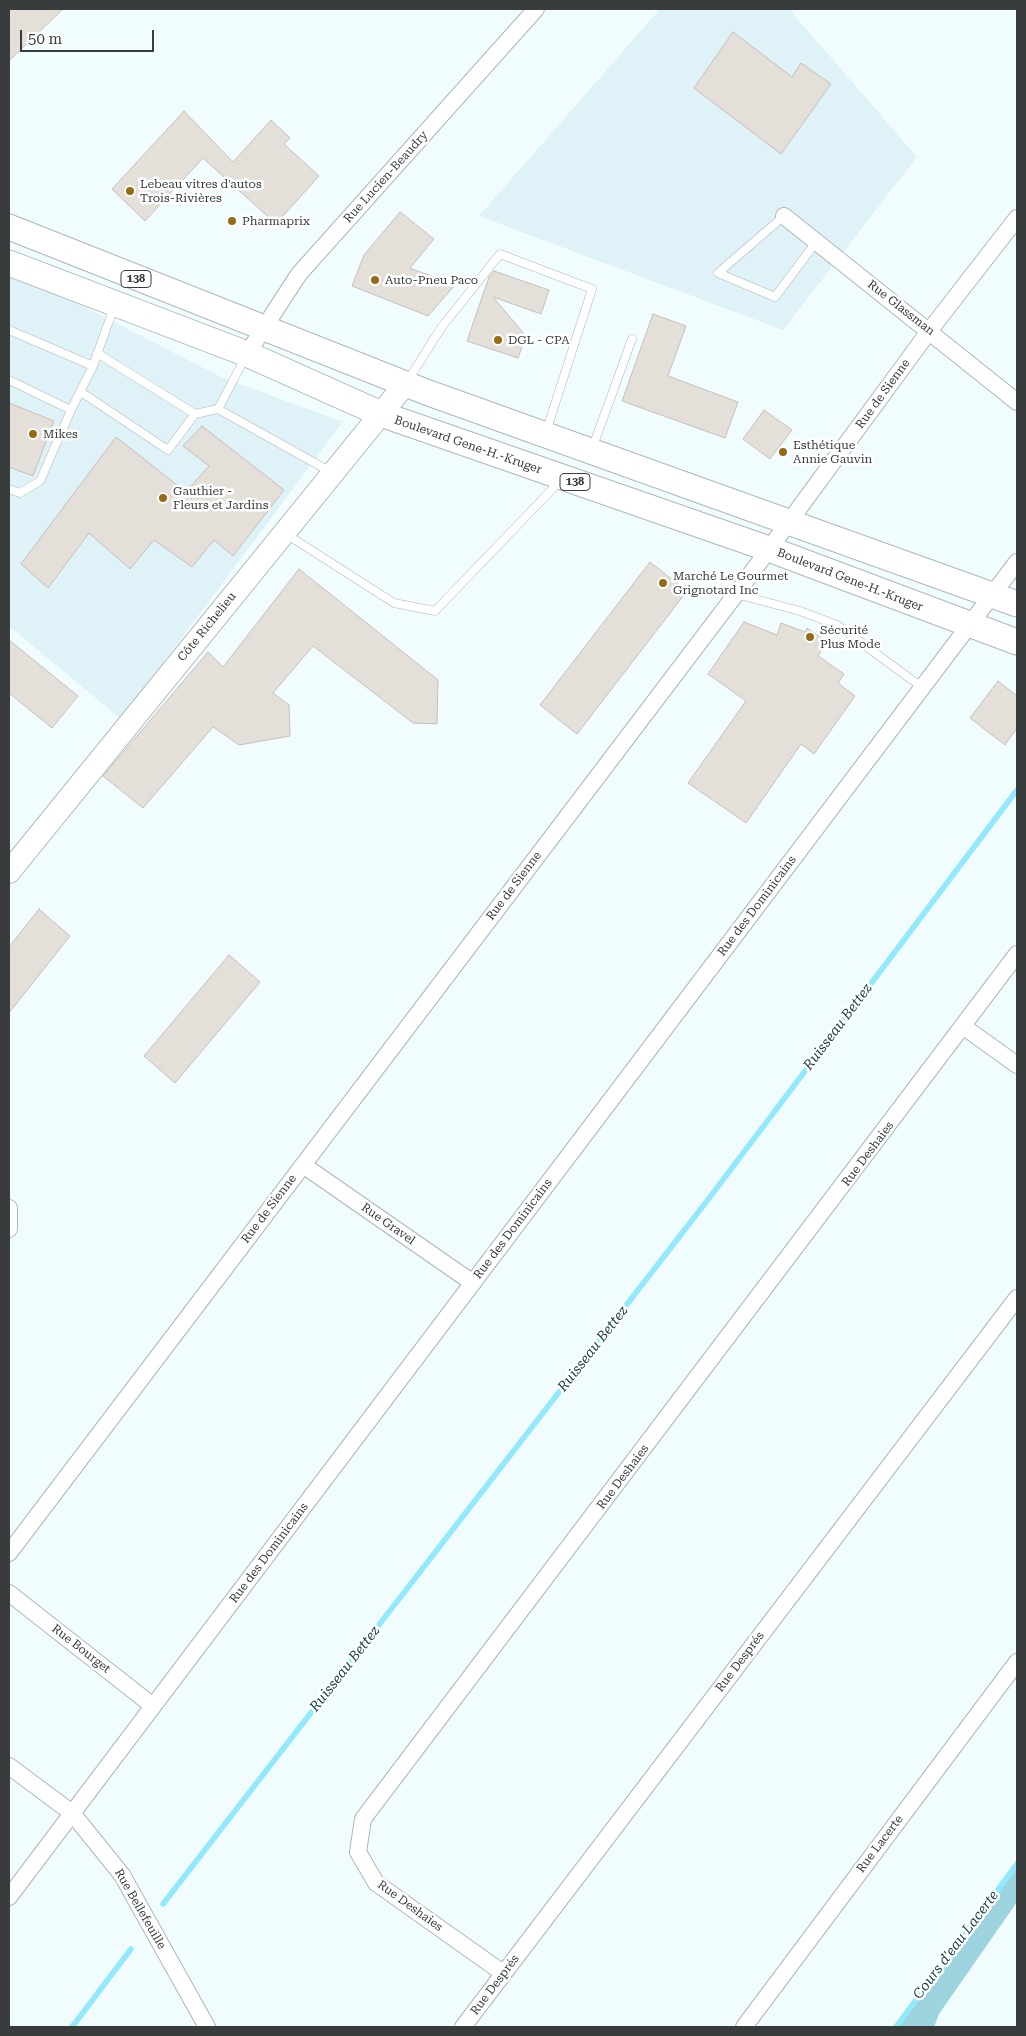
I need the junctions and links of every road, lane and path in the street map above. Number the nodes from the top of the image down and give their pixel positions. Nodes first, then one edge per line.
1 (536, 9) edge
2 (784, 216) joint
3 (1017, 218) edge
4 (9, 227) edge
5 (817, 242) junction
6 (9, 263) edge
7 (114, 305) junction
8 (264, 328) junction
9 (9, 330) edge
10 (930, 330) junction
11 (632, 339) dead end
12 (97, 353) junction
13 (247, 354) junction
14 (92, 366) junction
15 (9, 380) edge
16 (406, 383) junction
17 (81, 392) junction
18 (1017, 402) edge
19 (218, 409) junction
20 (71, 410) junction
21 (195, 414) junction
22 (381, 414) junction
23 (545, 435) junction
24 (592, 451) junction
25 (332, 473) junction
26 (563, 478) junction
27 (9, 489) edge
28 (789, 522) junction
29 (284, 533) junction
30 (769, 549) junction
31 (1017, 562) edge
32 (736, 594) junction
33 (991, 595) junction
34 (1017, 604) edge
35 (970, 625) junction
36 (1017, 642) edge
37 (923, 688) junction
38 (9, 872) edge
39 (1017, 954) edge
40 (964, 1027) junction
41 (1017, 1065) edge
42 (303, 1165) junction
43 (9, 1208) edge
44 (9, 1229) edge
45 (473, 1283) junction
46 (1017, 1298) edge
47 (9, 1553) edge
48 (9, 1593) edge
49 (1017, 1662) edge
50 (153, 1706) junction
51 (9, 1766) edge
52 (72, 1813) junction
53 (9, 1897) edge
54 (503, 1973) junction
55 (208, 2027) edge
56 (463, 2027) edge
57 (744, 2027) edge

1 - 8 street, Rue Lucien-Beaudry
2 - 5 street, Rue Glassman
2 - 5 lane
3 - 10 street, Rue de Sienne
4 - 8 main road, 138
5 - 10 street, Rue Glassman
6 - 7 main road, Boulevard Gene-H.-Kruger / 138
7 - 12 lane
7 - 13 main road, Boulevard Gene-H.-Kruger / 138
8 - 13 street, Rue Lucien-Beaudry
8 - 16 main road, 138
9 - 14 lane
10 - 18 street, Rue Glassman
10 - 28 street, Rue de Sienne
11 - 24 lane
12 - 14 lane
12 - 21 lane
13 - 19 lane
13 - 22 main road, Boulevard Gene-H.-Kruger / 138
14 - 17 lane
15 - 20 lane
16 - 22 street, Côte Richelieu
16 - 23 main road, 138
16 - 23 lane
17 - 20 lane
17 - 21 lane
19 - 21 lane
19 - 25 lane
20 - 27 lane
22 - 25 street, Côte Richelieu
22 - 26 main road, Boulevard Gene-H.-Kruger / 138
23 - 24 main road, 138
24 - 28 main road, 138
25 - 29 street, Côte Richelieu
26 - 29 lane
26 - 30 main road, Boulevard Gene-H.-Kruger / 138
28 - 30 street, Rue de Sienne
28 - 33 main road, 138
29 - 38 street, Côte Richelieu
30 - 32 street, Rue de Sienne
30 - 35 main road, Boulevard Gene-H.-Kruger / 138
31 - 33 street, Rue des Dominicains
32 - 37 lane
32 - 42 street, Rue de Sienne
33 - 34 main road, 138
33 - 35 street, Rue des Dominicains
35 - 36 main road, Boulevard Gene-H.-Kruger / 138
35 - 37 street, Rue des Dominicains
37 - 45 street, Rue des Dominicains
39 - 40 street, Rue Deshaies
40 - 41 street
40 - 54 street, Rue Deshaies
42 - 45 street, Rue Gravel
42 - 47 street, Rue de Sienne
43 - 44 street
45 - 50 street, Rue des Dominicains
46 - 54 street, Rue Després
48 - 50 street, Rue Bourget
49 - 57 street, Rue Lacerte
50 - 52 street, Rue des Dominicains
51 - 52 street, Rue Bellefeuille
52 - 53 street, Rue des Dominicains
52 - 55 street, Rue Bellefeuille
54 - 56 street, Rue Després

